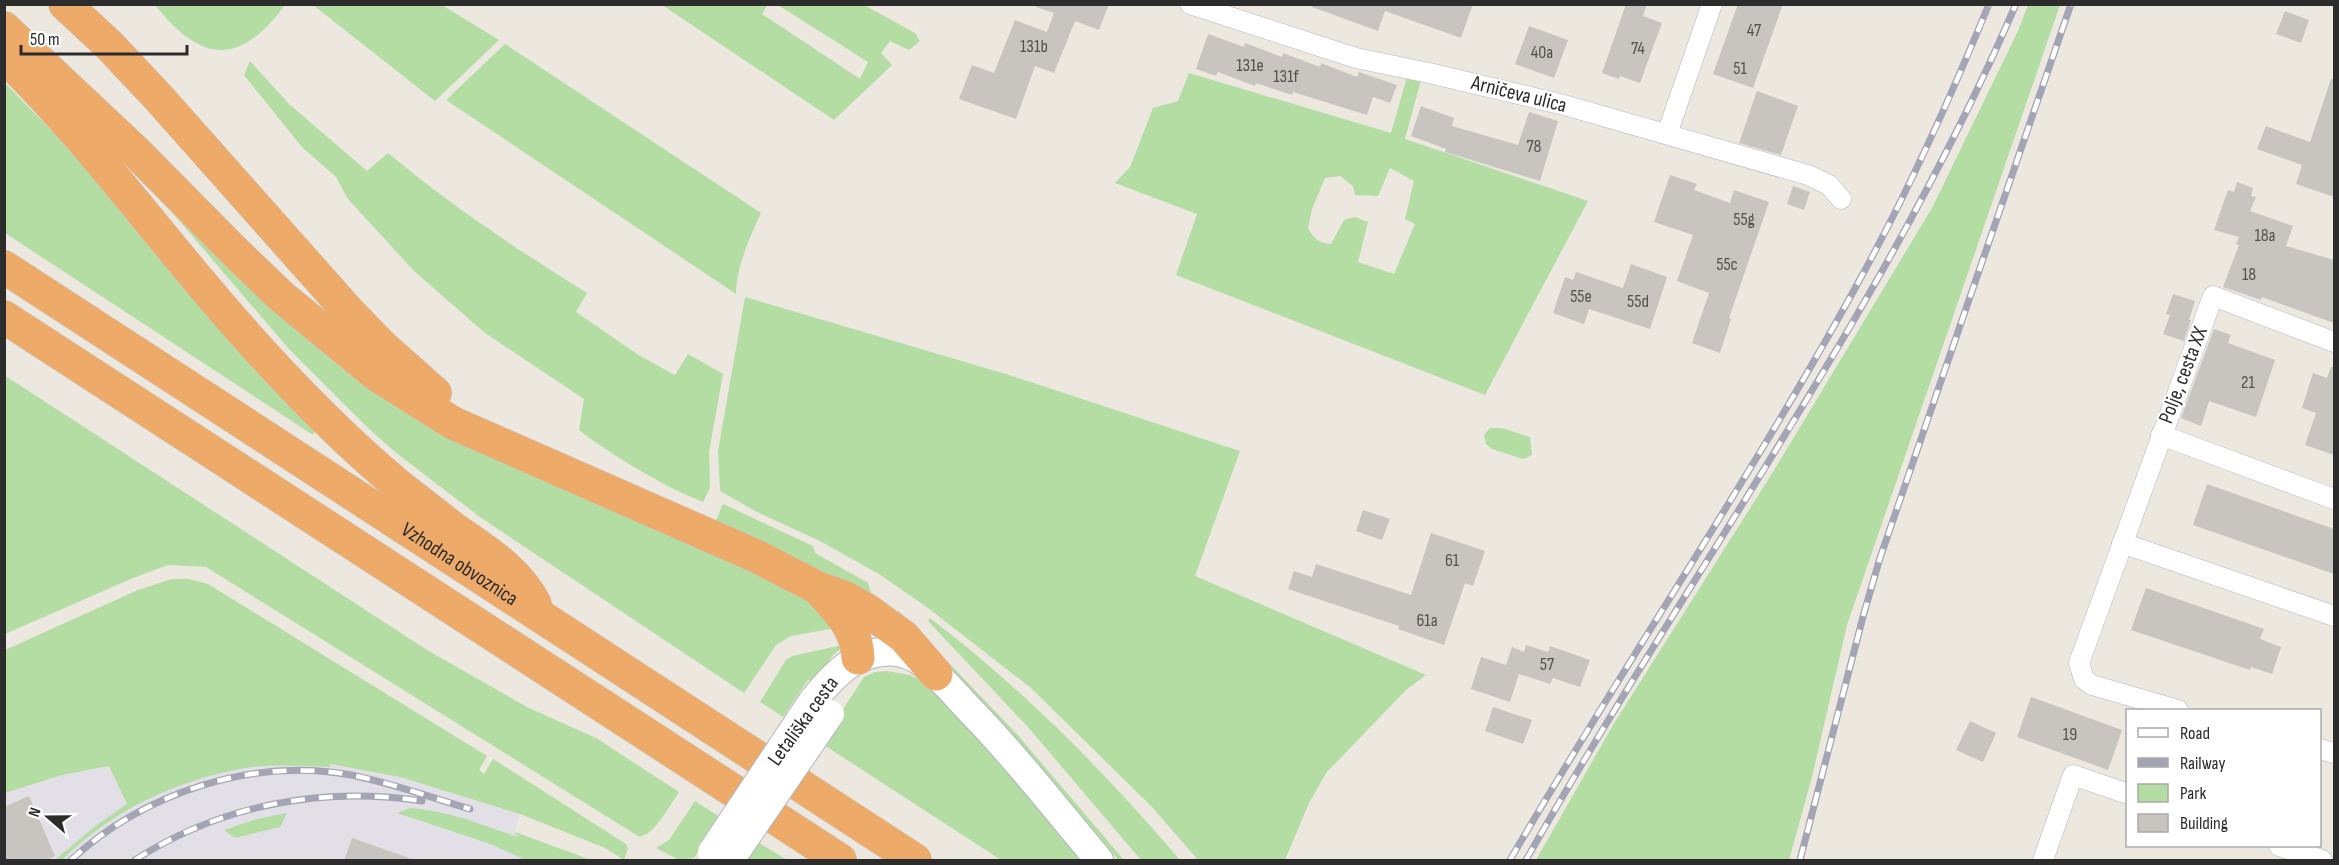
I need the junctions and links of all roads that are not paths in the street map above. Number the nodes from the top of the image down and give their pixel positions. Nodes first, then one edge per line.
1 (65, 4) edge
2 (1190, 4) edge
3 (1712, 4) edge
4 (4, 28) edge
5 (4, 56) edge
6 (1667, 134) junction
7 (1840, 199) dead end
8 (4, 267) edge
9 (4, 317) edge
10 (2334, 342) edge
11 (2161, 435) junction
12 (576, 477) junction
13 (2334, 499) edge
14 (2122, 543) junction
15 (818, 588) junction
16 (2334, 616) edge
17 (543, 619) junction
18 (858, 658) junction
19 (936, 674) junction
20 (2171, 709) edge
21 (2126, 794) edge
22 (2282, 847) edge
23 (716, 858) edge
24 (840, 861) edge
25 (915, 861) edge
26 (1100, 861) edge
27 (2043, 861) edge
28 (2322, 861) edge

1 - 12 highway
2 - 6 street, Arničeva ulica
3 - 6 street
4 - 12 highway
5 - 17 highway
6 - 7 street, Arničeva ulica
8 - 17 highway, Vzhodna obvoznica
9 - 24 highway, Vzhodna obvoznica
10 - 11 street, Polje, cesta XX
11 - 13 street, Polje, cesta XX
11 - 14 street
12 - 15 highway
14 - 16 street
14 - 20 street
15 - 18 highway
15 - 19 highway
17 - 25 highway, Vzhodna obvoznica
18 - 19 main road, Letališka cesta
18 - 23 main road, Letališka cesta, bridge
19 - 26 main road, Letališka cesta
21 - 27 street
22 - 28 street

